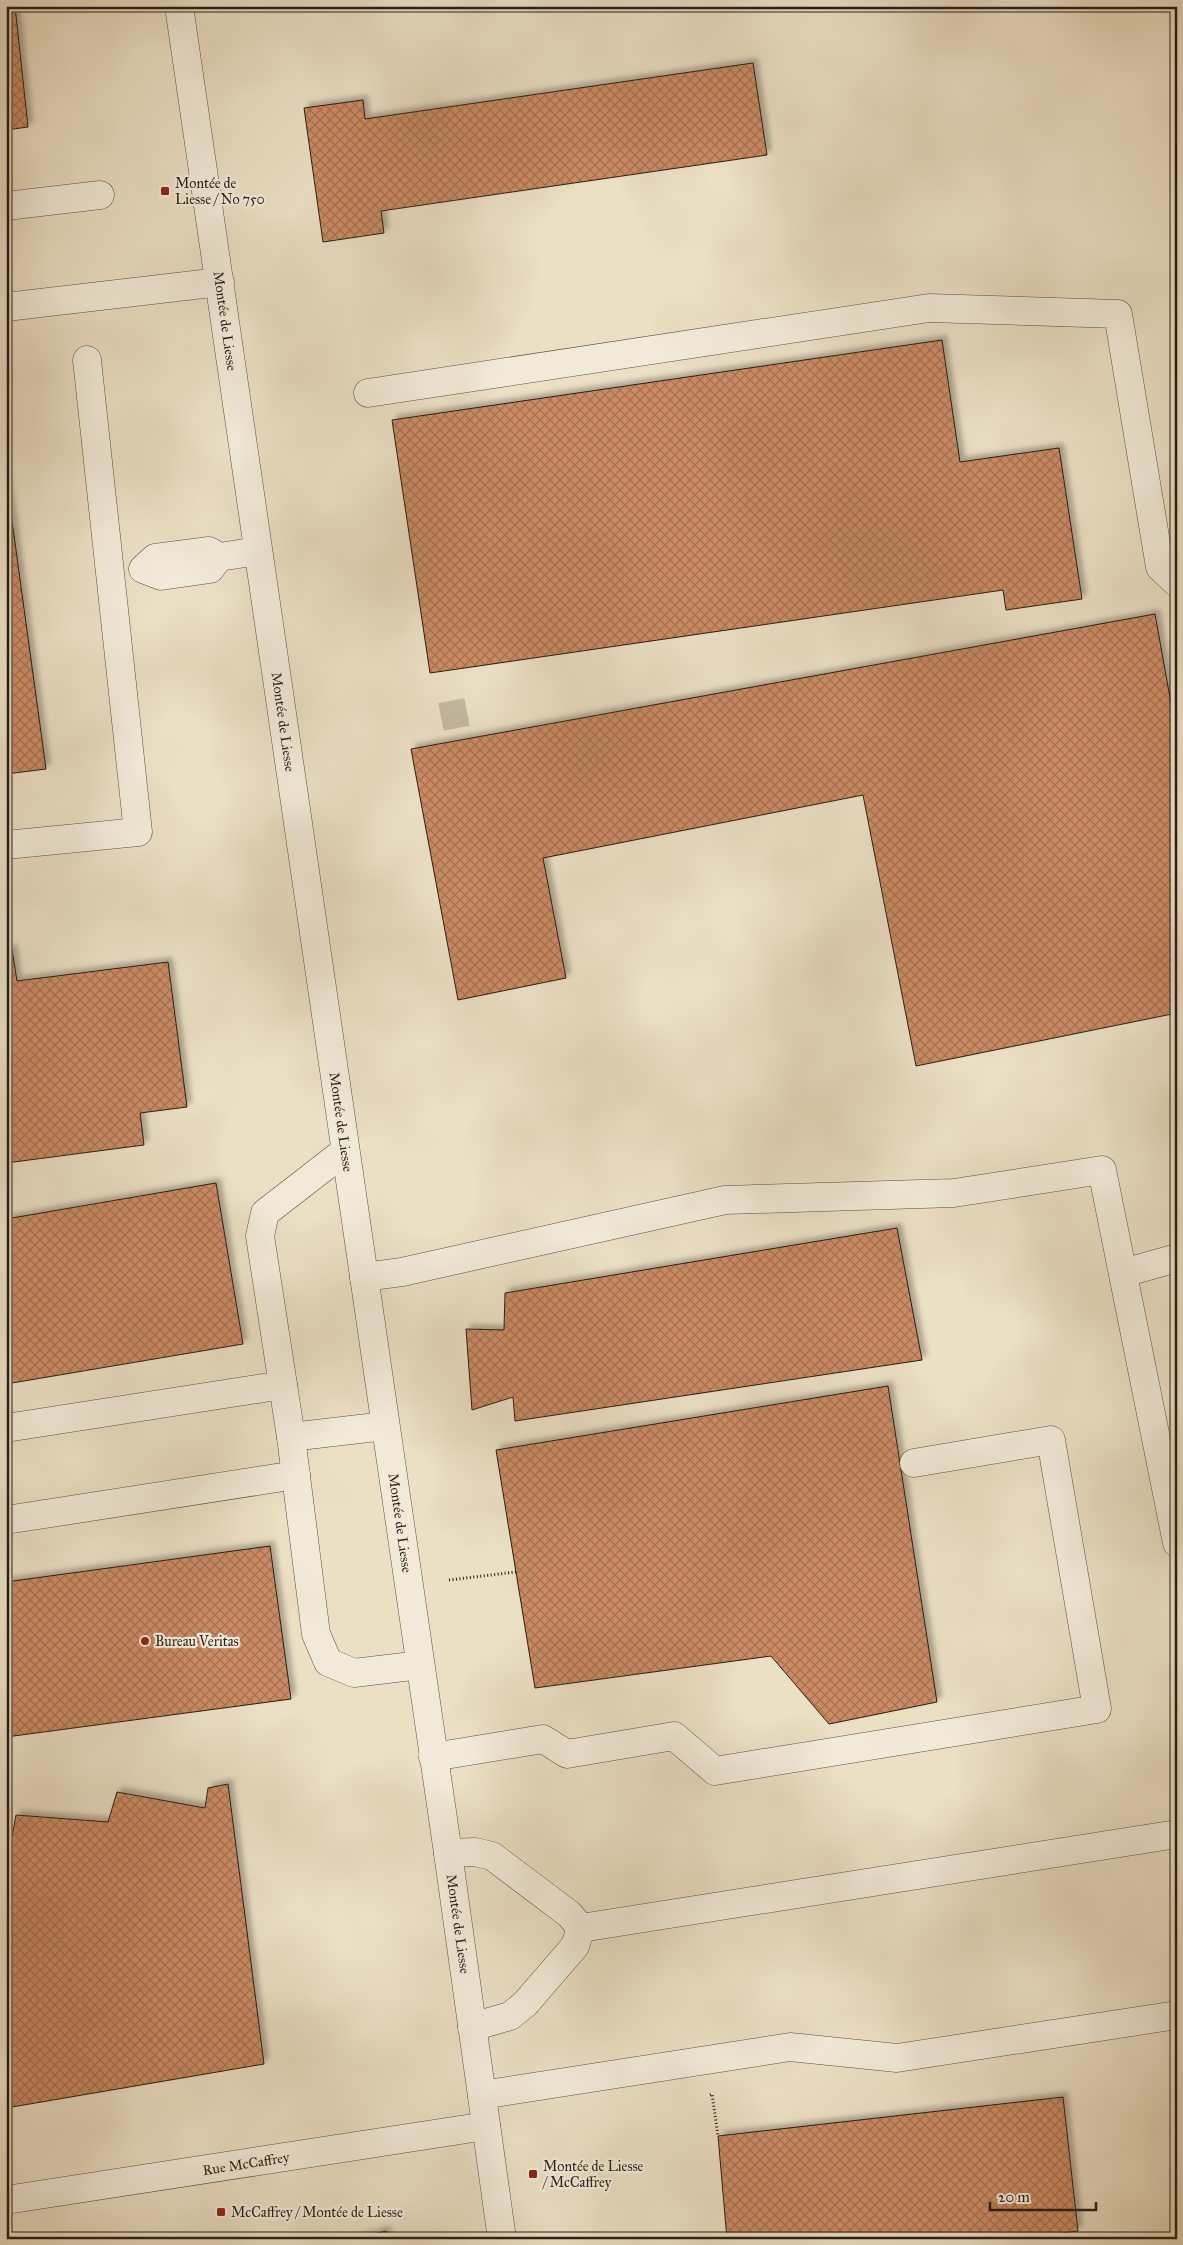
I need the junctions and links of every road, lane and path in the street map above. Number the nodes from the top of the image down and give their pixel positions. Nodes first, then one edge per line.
1 (179, 6) edge
2 (100, 196) dead end
3 (6, 206) edge
4 (220, 282) junction
5 (6, 307) edge
6 (87, 360) dead end
7 (368, 393) dead end
8 (258, 551) junction
9 (110, 575) junction
10 (1177, 582) edge
11 (6, 845) edge
12 (345, 1151) junction
13 (1177, 1258) edge
14 (1123, 1273) junction
15 (364, 1277) junction
16 (283, 1385) junction
17 (386, 1426) junction
18 (6, 1428) edge
19 (291, 1437) junction
20 (914, 1462) dead end
21 (296, 1475) junction
22 (6, 1520) edge
23 (1177, 1543) edge
24 (516, 1572) dead end
25 (449, 1580) dead end
26 (420, 1665) junction
27 (433, 1757) junction
28 (1177, 1834) edge
29 (448, 1853) junction
30 (581, 1928) junction
31 (1177, 2015) edge
32 (472, 2027) junction
33 (482, 2095) junction
34 (704, 2095) dead end
35 (486, 2126) junction
36 (718, 2136) dead end
37 (6, 2200) edge
38 (502, 2239) edge

1 - 4 street, Montée de Liesse
2 - 3 street
4 - 5 street
4 - 8 street, Montée de Liesse
6 - 9 street
7 - 10 street
8 - 9 street
8 - 12 street, Montée de Liesse
9 - 11 street
12 - 15 street, Montée de Liesse
12 - 16 street
13 - 14 street
14 - 15 street
14 - 23 street
15 - 17 street, Montée de Liesse
16 - 18 street
16 - 19 street
17 - 19 street
17 - 26 street, Montée de Liesse
19 - 21 street
20 - 27 street
21 - 22 street
21 - 26 street
24 - 25 path
26 - 27 street, Montée de Liesse
27 - 29 street, Montée de Liesse
28 - 30 street
29 - 30 street
29 - 32 street, Montée de Liesse
30 - 32 street
31 - 33 street
32 - 33 street, Montée de Liesse
33 - 35 street, Montée de Liesse
34 - 36 path
35 - 37 street, Rue McCaffrey
35 - 38 street, Montée de Liesse

